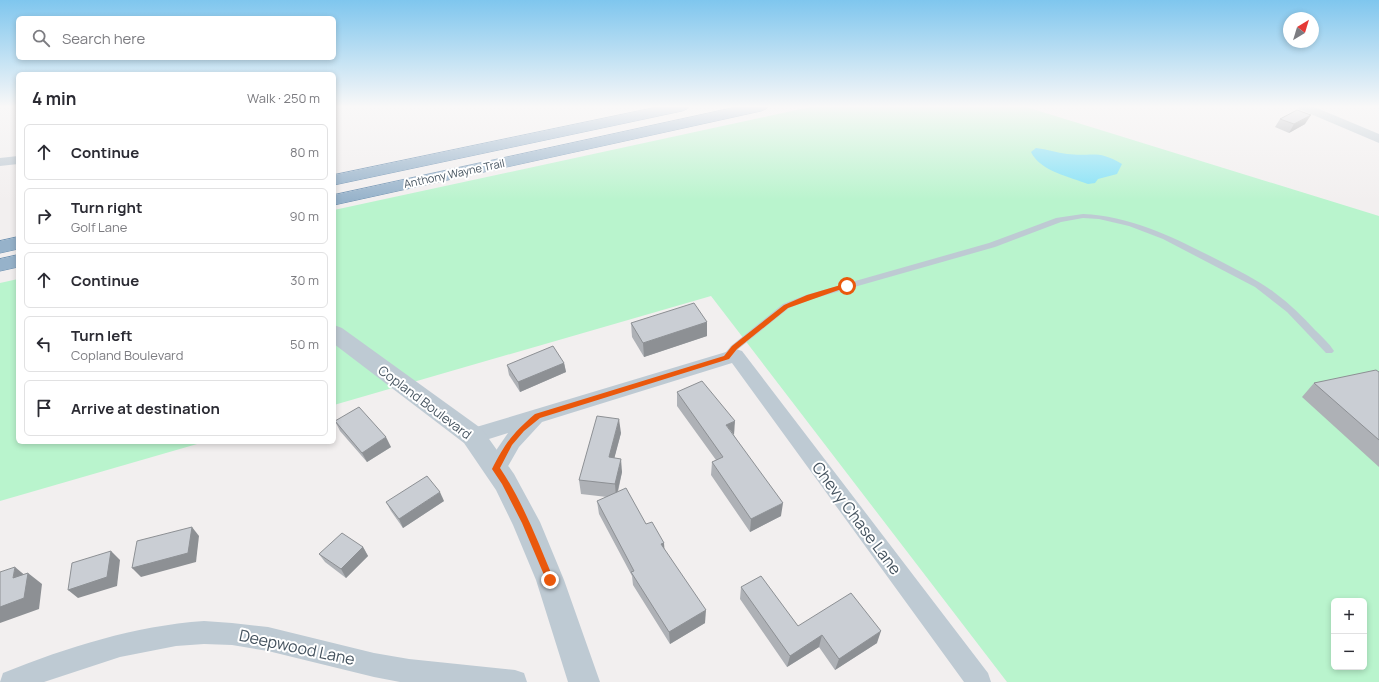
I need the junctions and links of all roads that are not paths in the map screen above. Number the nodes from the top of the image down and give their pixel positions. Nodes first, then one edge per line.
1 (531, 138) edge
2 (617, 138) edge
3 (16, 160) edge
4 (0, 162) edge
5 (336, 181) edge
6 (336, 200) edge
7 (16, 243) edge
8 (0, 247) edge
9 (16, 261) edge
10 (0, 265) edge
11 (16, 266) edge
12 (0, 270) edge
13 (336, 334) edge
14 (1329, 351) dead end
15 (731, 356) junction
16 (537, 416) junction
17 (473, 436) junction
18 (496, 469) junction
19 (978, 681) edge
20 (12, 682) edge
21 (515, 682) edge
22 (584, 682) edge

1 - 5 highway, Anthony Wayne Trail
2 - 6 highway, Anthony Wayne Trail
3 - 4 street
7 - 8 highway
9 - 10 highway
11 - 12 highway
13 - 17 street, Copland Boulevard
14 - 15 lane
15 - 16 street
15 - 19 street, Chevy Chase Lane
16 - 17 street
16 - 18 street
17 - 18 street, Copland Boulevard
18 - 22 street, Copland Boulevard
20 - 21 street, Deepwood Lane

